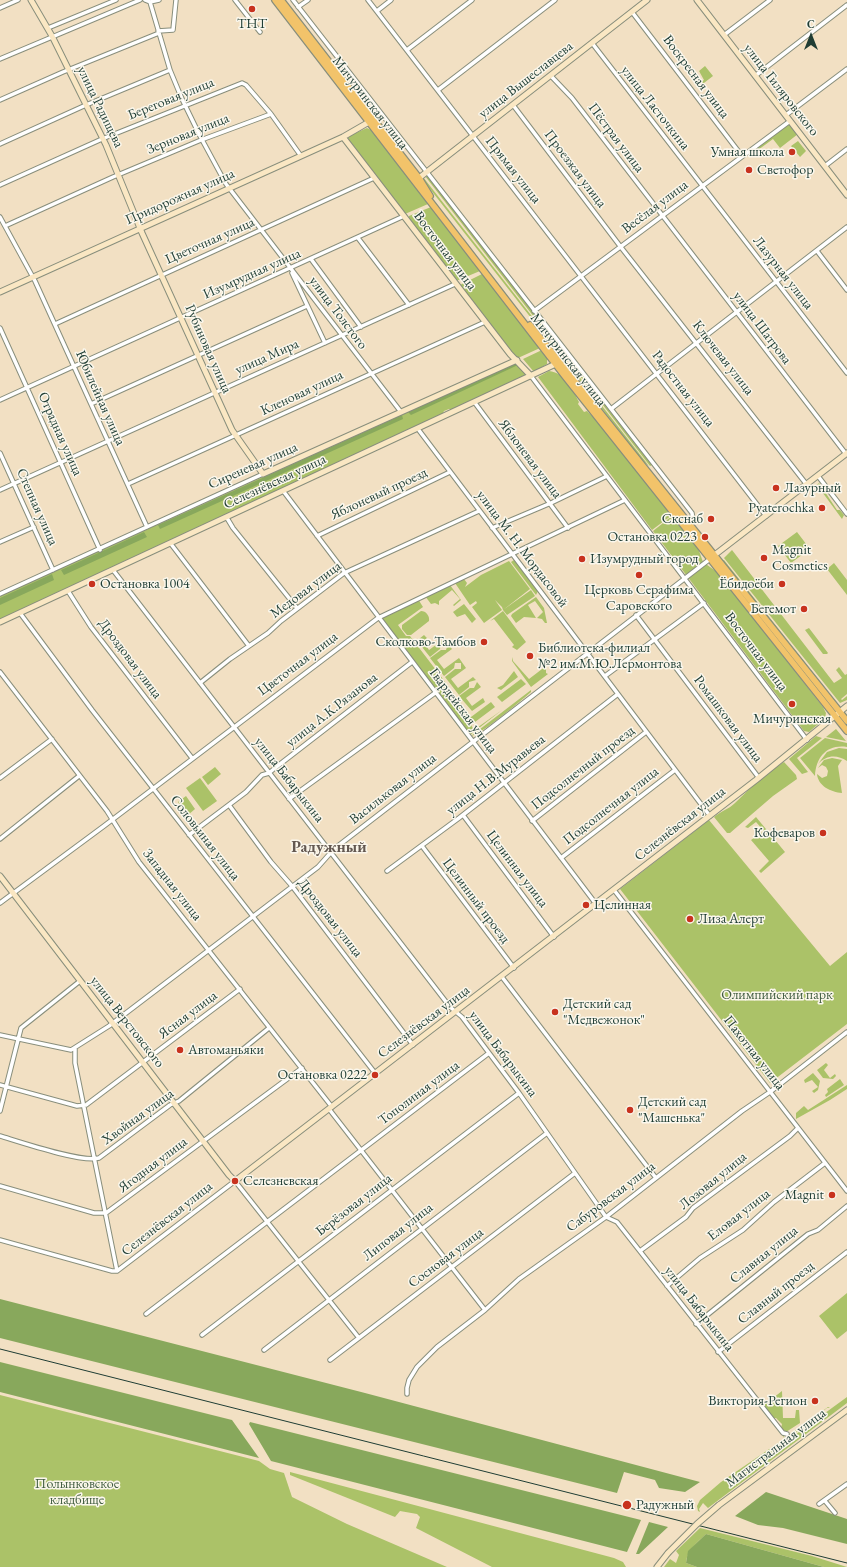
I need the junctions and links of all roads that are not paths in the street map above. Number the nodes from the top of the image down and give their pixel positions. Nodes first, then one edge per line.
1 (18, 0) edge
2 (31, 0) edge
3 (116, 0) edge
4 (140, 0) edge
5 (145, 0) edge
6 (159, 0) edge
7 (176, 0) edge
8 (235, 0) edge
9 (274, 0) edge
10 (281, 0) edge
11 (293, 0) edge
12 (308, 0) edge
13 (368, 0) edge
14 (391, 0) edge
15 (472, 0) edge
16 (555, 0) edge
17 (647, 0) edge
18 (697, 0) edge
19 (770, 0) edge
20 (150, 2) junction
21 (847, 5) edge
22 (298, 7) junction
23 (0, 8) edge
24 (377, 11) junction
25 (632, 12) junction
26 (48, 28) junction
27 (158, 32) junction
28 (260, 32) dead end
29 (724, 35) junction
30 (52, 36) junction
31 (592, 44) junction
32 (407, 50) junction
33 (0, 59) edge
34 (847, 68) edge
35 (69, 69) junction
36 (170, 70) junction
37 (551, 76) junction
38 (755, 76) junction
39 (438, 90) junction
40 (0, 100) edge
41 (86, 105) junction
42 (185, 105) junction
43 (513, 105) junction
44 (271, 114) junction
45 (786, 116) junction
46 (790, 121) junction
47 (369, 122) junction
48 (472, 136) junction
49 (343, 137) junction
50 (102, 139) junction
51 (201, 140) junction
52 (0, 144) edge
53 (847, 148) edge
54 (301, 156) junction
55 (742, 156) junction
56 (825, 166) junction
57 (426, 172) junction
58 (118, 175) junction
59 (374, 178) junction
60 (418, 178) junction
61 (0, 185) edge
62 (701, 186) junction
63 (229, 188) junction
64 (847, 195) edge
65 (404, 216) junction
66 (661, 216) junction
67 (0, 217) edge
68 (5, 226) junction
69 (140, 228) junction
70 (847, 228) edge
71 (261, 230) junction
72 (358, 238) junction
73 (620, 246) junction
74 (816, 251) junction
75 (311, 260) junction
76 (290, 269) junction
77 (161, 275) junction
78 (581, 276) junction
79 (33, 277) junction
80 (777, 282) junction
81 (455, 284) junction
82 (847, 290) edge
83 (0, 292) edge
84 (409, 305) junction
85 (307, 306) junction
86 (534, 311) junction
87 (737, 313) junction
88 (181, 318) junction
89 (485, 322) junction
90 (55, 324) junction
91 (361, 326) junction
92 (0, 328) edge
93 (341, 335) junction
94 (325, 343) junction
95 (697, 344) junction
96 (198, 356) junction
97 (517, 360) junction
98 (558, 363) junction
99 (74, 366) junction
100 (847, 373) edge
101 (371, 374) junction
102 (657, 374) junction
103 (531, 376) junction
104 (28, 388) junction
105 (214, 393) junction
106 (0, 400) edge
107 (475, 403) junction
108 (91, 404) junction
109 (611, 409) junction
110 (401, 412) junction
111 (418, 429) junction
112 (235, 436) junction
113 (108, 442) junction
114 (0, 453) edge
115 (847, 453) edge
116 (61, 463) junction
117 (450, 472) junction
118 (263, 474) junction
119 (607, 476) junction
120 (818, 476) junction
121 (14, 484) junction
122 (128, 484) junction
123 (807, 484) junction
124 (0, 490) edge
125 (284, 492) junction
126 (625, 500) junction
127 (551, 503) junction
128 (479, 511) junction
129 (847, 514) edge
130 (766, 516) junction
131 (227, 518) junction
132 (689, 524) junction
133 (34, 527) junction
134 (147, 527) junction
135 (492, 528) junction
136 (568, 528) junction
137 (317, 536) junction
138 (0, 542) edge
139 (171, 544) junction
140 (100, 550) junction
141 (512, 554) junction
142 (712, 557) junction
143 (53, 570) junction
144 (113, 570) junction
145 (344, 573) junction
146 (684, 579) junction
147 (68, 591) junction
148 (0, 594) edge
149 (704, 603) junction
150 (297, 608) junction
151 (20, 613) junction
152 (636, 616) junction
153 (378, 618) junction
154 (0, 622) edge
155 (654, 639) junction
156 (249, 646) junction
157 (587, 653) junction
158 (412, 662) junction
159 (0, 672) edge
160 (605, 676) junction
161 (200, 683) junction
162 (435, 693) junction
163 (618, 694) junction
164 (847, 706) edge
165 (838, 714) junction
166 (847, 721) edge
167 (234, 727) junction
168 (847, 730) edge
169 (646, 732) junction
170 (52, 739) junction
171 (807, 740) junction
172 (472, 742) junction
173 (192, 758) junction
174 (675, 770) junction
175 (269, 773) junction
176 (79, 776) junction
177 (0, 778) edge
178 (759, 778) junction
179 (504, 783) junction
180 (153, 789) junction
181 (289, 799) junction
182 (229, 805) junction
183 (463, 815) junction
184 (710, 816) junction
185 (112, 819) junction
186 (532, 821) junction
187 (189, 835) junction
188 (0, 840) edge
189 (422, 846) junction
190 (330, 852) junction
191 (561, 858) junction
192 (387, 872) dead end
193 (0, 876) edge
194 (292, 886) junction
195 (614, 890) junction
196 (13, 893) junction
197 (0, 903) edge
198 (596, 904) junction
199 (251, 916) junction
200 (554, 937) junction
201 (209, 950) junction
202 (514, 968) junction
203 (502, 977) junction
204 (80, 981) junction
205 (240, 989) junction
206 (456, 1012) junction
207 (112, 1024) junction
208 (269, 1028) junction
209 (847, 1032) edge
210 (0, 1035) edge
211 (19, 1038) junction
212 (413, 1045) junction
213 (75, 1049) junction
214 (489, 1053) junction
215 (143, 1063) junction
216 (302, 1068) junction
217 (375, 1073) junction
218 (0, 1085) edge
219 (6, 1087) junction
220 (770, 1092) junction
221 (519, 1093) junction
222 (174, 1103) junction
223 (84, 1106) junction
224 (331, 1108) junction
225 (0, 1111) edge
226 (798, 1128) junction
227 (547, 1133) junction
228 (0, 1136) edge
229 (204, 1141) junction
230 (361, 1150) junction
231 (96, 1159) junction
232 (825, 1163) junction
233 (575, 1173) junction
234 (656, 1178) junction
235 (235, 1181) junction
236 (0, 1186) edge
237 (392, 1189) junction
238 (847, 1192) edge
239 (847, 1206) edge
240 (106, 1213) junction
241 (606, 1217) junction
242 (268, 1222) junction
243 (422, 1227) junction
244 (0, 1240) edge
245 (640, 1251) junction
246 (847, 1252) edge
247 (298, 1261) junction
248 (452, 1266) junction
249 (117, 1271) junction
250 (667, 1286) junction
251 (329, 1300) junction
252 (485, 1310) junction
253 (146, 1314) dead end
254 (696, 1324) junction
255 (202, 1335) dead end
256 (359, 1338) junction
257 (264, 1350) dead end
258 (718, 1352) junction
259 (330, 1360) dead end
260 (407, 1394) dead end
261 (847, 1410) edge
262 (787, 1434) dead end
263 (847, 1484) edge
264 (825, 1501) junction
265 (820, 1504) dead end
266 (835, 1513) dead end
267 (657, 1567) edge

1 - 23 street
2 - 26 street, улица Радищева
3 - 26 street
4 - 30 street
5 - 20 street
6 - 20 street
7 - 27 street
8 - 28 street
9 - 47 main road, Мичуринская улица
10 - 60 main road, Мичуринская улица
11 - 22 street
12 - 22 street
13 - 24 street, Прямая улица
14 - 24 street
15 - 32 street
16 - 39 street
17 - 25 street, улица Вышеславцева
18 - 29 street, улица Гиляровского
19 - 29 street
20 - 27 street, улица Толстого
21 - 38 street
22 - 57 street
24 - 32 street, Прямая улица
25 - 31 street, улица Вышеславцева
25 - 55 street, Воскресная улица
26 - 30 street, улица Радищева
27 - 35 street
27 - 36 street, улица Толстого
29 - 38 street, улица Гиляровского
30 - 33 street
30 - 35 street, улица Радищева
31 - 37 street, улица Вышеславцева
31 - 62 street, улица Ласточкина
32 - 39 street, Прямая улица
34 - 45 street
35 - 40 street
35 - 41 street, улица Радищева
36 - 41 street
36 - 42 street, улица Толстого
37 - 43 street, улица Вышеславцева
37 - 66 street, Пёстрая улица
38 - 45 street, улица Гиляровского
39 - 48 street, Прямая улица
41 - 50 street, улица Радищева
41 - 52 street
42 - 44 street, Береговая улица
42 - 50 street, Береговая улица
42 - 51 street, улица Толстого
43 - 48 street, улица Вышеславцева
43 - 73 street, Проезжая улица
44 - 51 street, Зерновая улица
44 - 54 street
45 - 46 street, улица Гиляровского
46 - 55 street, Весёлая улица
46 - 56 street, улица Гиляровского
47 - 49 street, Придорожная улица
47 - 98 main road, Мичуринская улица
48 - 57 street, улица Вышеславцева
48 - 78 street, Прямая улица
49 - 54 street, Придорожная улица
49 - 59 street, Восточная улица
50 - 58 street, улица Радищева
50 - 61 street, Береговая улица
51 - 58 street, Зерновая улица
51 - 63 street, улица Толстого
53 - 56 street
54 - 63 street, Придорожная улица
55 - 62 street, Весёлая улица
56 - 64 street, улица Гиляровского
57 - 60 street, улица Вышеславцева
57 - 86 street
58 - 68 street, Зерновая улица
58 - 69 street, улица Радищева
59 - 65 street, Восточная улица
59 - 71 street, Цветочная улица
60 - 98 main road, Мичуринская улица
62 - 66 street, Весёлая улица
62 - 80 street, Лазурная улица
63 - 69 street, Придорожная улица
63 - 71 street, улица Толстого
65 - 72 street, Изумрудная улица
65 - 81 street, Восточная улица
66 - 73 street, Весёлая улица
66 - 87 street, улица Шатрова
67 - 68 street, Юбилейная улица
68 - 79 street, Юбилейная улица
69 - 77 street, Рубиновая улица
69 - 79 street, Придорожная улица
70 - 74 street
71 - 76 street, улица Толстого
71 - 77 street, Цветочная улица
72 - 75 street, Изумрудная улица
72 - 84 street
73 - 78 street, Весёлая улица
73 - 95 street, Ключевая улица
74 - 80 street
74 - 82 street
75 - 76 street, Изумрудная улица
75 - 91 street
76 - 85 street
76 - 88 street, Изумрудная улица
76 - 93 street, улица Толстого
77 - 88 street, Рубиновая улица
77 - 90 street, Цветочная улица
78 - 86 street, Весёлая улица
78 - 102 street, Радостная улица
79 - 83 street, Придорожная улица
79 - 90 street, Юбилейная улица
80 - 87 street
80 - 100 street, Лазурная улица
81 - 84 street, улица Мира
81 - 89 street, Восточная улица
84 - 91 street, улица Мира
85 - 94 street
85 - 96 street
86 - 109 street
87 - 95 street
87 - 115 street, улица Шатрова
88 - 96 street, Рубиновая улица
88 - 99 street, Изумрудная улица
89 - 97 street, Восточная улица
89 - 101 street, Кленовая улица
90 - 99 street, Юбилейная улица
91 - 93 street, улица Мира
92 - 104 street, Отрадная улица
93 - 94 street, улица Мира
93 - 101 street, улица Толстого
94 - 105 street, улица Мира
95 - 102 street
95 - 123 street, Ключевая улица
96 - 105 street, Рубиновая улица
96 - 108 street
97 - 103 street, Восточная улица
97 - 110 street, Сиреневая улица
98 - 103 street, Селезнёвская улица
98 - 132 main road, Мичуринская улица
98 - 142 main road, Мичуринская улица
99 - 104 street, Изумрудная улица
99 - 108 street, Юбилейная улица
101 - 110 street, улица Толстого
101 - 112 street, Кленовая улица
102 - 109 street
102 - 130 street, Радостная улица
103 - 107 street, Селезнёвская улица
103 - 119 street, Восточная улица
104 - 106 street, Изумрудная улица
104 - 116 street, Отрадная улица
105 - 112 street, Рубиновая улица
105 - 113 street, улица Мира
107 - 111 street, Селезнёвская улица
107 - 127 street, Яблоневая улица
108 - 113 street, Юбилейная улица
109 - 132 street
110 - 118 street, Сиреневая улица
111 - 117 street, улица М. Н. Мордасовой
111 - 125 street, Селезнёвская улица
112 - 118 street, Рубиновая улица
112 - 122 street, Кленовая улица
113 - 116 street, улица Мира
113 - 122 street, Юбилейная улица
114 - 121 street, Степная улица
115 - 120 street
116 - 121 street, улица Мира
116 - 140 street, Отрадная улица
117 - 128 street, улица М. Н. Мордасовой
117 - 137 street, Яблоневый проезд
118 - 134 street, Сиреневая улица
119 - 126 street, Восточная улица
119 - 127 street
120 - 123 street
120 - 129 street
121 - 124 street, улица Мира
121 - 133 street, Степная улица
122 - 134 street, Юбилейная улица
123 - 130 street
125 - 131 street, Селезнёвская улица
125 - 137 street, Гвардейская улица
126 - 136 street, Цветочная улица
126 - 146 street, Восточная улица
127 - 135 street
127 - 136 street, Яблоневая улица
128 - 135 street, улица М. Н. Мордасовой
128 - 145 street, Медовая улица
130 - 142 street
131 - 139 street, Селезнёвская улица
131 - 150 street
132 - 142 main road, Мичуринская улица
133 - 138 street
133 - 143 street, Степная улица
134 - 140 street, Сиреневая улица
135 - 141 street, улица М. Н. Мордасовой
136 - 141 street, Цветочная улица
137 - 145 street, Гвардейская улица
139 - 144 street, Селезнёвская улица
139 - 156 street
140 - 143 street, Сиреневая улица
141 - 153 street, Цветочная улица
141 - 157 street, улица М. Н. Мордасовой
142 - 146 street, Васильковая улица
142 - 165 main road, Мичуринская улица
143 - 148 street, Сиреневая улица
144 - 147 street, Селезнёвская улица
144 - 161 street, улица Бабарыкина
145 - 150 street, Медовая улица
145 - 153 street, Гвардейская улица
146 - 149 street, Восточная улица
146 - 152 street, Васильковая улица
147 - 151 street, Селезнёвская улица
147 - 173 street, Дроздовая улица
149 - 155 street
149 - 171 street, Восточная улица
150 - 156 street, Медовая улица
151 - 154 street, Селезнёвская улица
151 - 180 street, Соловьиная улица
152 - 155 street, Ромашковая улица
152 - 157 street, Васильковая улица
153 - 158 street, Гвардейская улица
153 - 167 street, Цветочная улица
155 - 160 street
155 - 178 street, Ромашковая улица
156 - 161 street, Медовая улица
157 - 160 street, улица М. Н. Мордасовой
157 - 172 street, Васильковая улица
158 - 162 street, Гвардейская улица
158 - 175 street, улица А.К.Рязанова
159 - 170 street, Западная улица
160 - 163 street, улица М. Н. Мордасовой
161 - 167 street, улица Бабарыкина
162 - 172 street, Гвардейская улица
162 - 181 street
163 - 169 street, улица М. Н. Мордасовой
163 - 179 street, улица Н.В.Муравьева
164 - 165 street, Селезнёвская улица
165 - 166 main road, Мичуринская улица
165 - 168 main road, Мичуринская улица
165 - 171 street, Селезнёвская улица
167 - 173 street, Цветочная улица
167 - 175 street, улица Бабарыкина
169 - 174 street, улица М. Н. Мордасовой
169 - 186 street, Подсолнечный проезд
170 - 176 street, Западная улица
170 - 177 street
171 - 178 street, Селезнёвская улица
172 - 179 street, Гвардейская улица
172 - 190 street, Васильковая улица
173 - 180 street, Цветочная улица
174 - 184 street, улица М. Н. Мордасовой
174 - 191 street, Подсолнечная улица
175 - 181 street, улица Бабарыкина
175 - 182 street, улица А.К.Рязанова
176 - 185 street, Западная улица
176 - 188 street
178 - 184 street, Селезнёвская улица
179 - 183 street, улица Н.В.Муравьева
179 - 186 street, Гвардейская улица
180 - 185 street, Цветочная улица
180 - 187 street, Соловьиная улица
181 - 190 street, улица Бабарыкина
182 - 187 street, улица А.К.Рязанова
182 - 194 street, Дроздовая улица
183 - 189 street, улица Н.В.Муравьева
183 - 200 street, Целинная улица
184 - 195 street, Селезнёвская улица
185 - 196 street, Цветочная улица
185 - 201 street, Западная улица
186 - 191 street, Гвардейская улица
187 - 199 street, Соловьиная улица
189 - 192 street, улица Н.В.Муравьева
189 - 202 street, Целинный проезд
190 - 194 street, Васильковая улица
190 - 206 street, улица Бабарыкина
191 - 198 street, Гвардейская улица
193 - 196 street, улица Верстовского
194 - 199 street, Васильковая улица
194 - 212 street, Дроздовая улица
195 - 198 street, Селезнёвская улица
195 - 220 street, Пахотная улица
196 - 197 street
196 - 204 street, улица Верстовского
198 - 200 street, Селезнёвская улица
199 - 201 street, Васильковая улица
199 - 217 street, Соловьиная улица
200 - 202 street, Селезнёвская улица
201 - 205 street, Западная улица
201 - 207 street, Васильковая улица
202 - 203 street, Селезнёвская улица
203 - 206 street, Селезнёвская улица
203 - 234 street
204 - 207 street, улица Верстовского
204 - 211 street
205 - 208 street, Западная улица
205 - 215 street, Ясная улица
206 - 212 street, Селезнёвская улица
206 - 214 street, улица Бабарыкина
207 - 213 street, Васильковая улица
207 - 215 street, улица Верстовского
208 - 216 street, Западная улица
208 - 222 street, Хвойная улица
209 - 220 street, Сабуровская улица
210 - 211 street
211 - 213 street
211 - 219 street
212 - 217 street, Селезнёвская улица
213 - 223 street
214 - 221 street, улица Бабарыкина
214 - 230 street, Тополиная улица
215 - 222 street, улица Верстовского
215 - 223 street, Ясная улица
216 - 224 street, Западная улица
216 - 229 street, Ягодная улица
217 - 224 street, Селезнёвская улица
218 - 219 street
219 - 223 street
219 - 225 street
220 - 226 street, Пахотная улица
220 - 234 street, Сабуровская улица
221 - 227 street, улица Бабарыкина
221 - 237 street, Берёзовая улица
222 - 229 street, улица Верстовского
222 - 231 street, Хвойная улица
223 - 231 street
224 - 230 street, Западная улица
224 - 235 street, Селезнёвская улица
226 - 232 street, Пахотная улица
226 - 245 street, Лозовая улица
227 - 233 street, улица Бабарыкина
227 - 243 street, Липовая улица
228 - 231 street, Хвойная улица
229 - 235 street, улица Верстовского
229 - 240 street, Ягодная улица
230 - 237 street, Западная улица
230 - 242 street, Тополиная улица
231 - 240 street
232 - 238 street, Пахотная улица
232 - 250 street, Еловая улица
233 - 241 street, улица Бабарыкина
233 - 248 street, Сосновая улица
234 - 241 street, Сабуровская улица
235 - 242 street
235 - 249 street, Селезнёвская улица
236 - 240 street
237 - 243 street, Западная улица
237 - 247 street, Берёзовая улица
239 - 254 street, Славная улица
240 - 249 street
241 - 245 street, улица Бабарыкина
241 - 252 street, Сабуровская улица
242 - 247 street
242 - 253 street, Тополиная улица
243 - 248 street, Западная улица
243 - 251 street, Липовая улица
244 - 249 street, Селезнёвская улица
245 - 250 street, улица Бабарыкина
246 - 258 street, Славный проезд
247 - 251 street
247 - 255 street, Берёзовая улица
248 - 252 street, Западная улица
248 - 256 street, Сосновая улица
250 - 254 street, улица Бабарыкина
251 - 256 street
251 - 257 street, Липовая улица
252 - 260 street, Сабуровская улица
254 - 258 street, улица Бабарыкина
256 - 259 street, Сосновая улица
258 - 262 street, улица Бабарыкина
261 - 267 street, Магистральная улица, bridge
263 - 264 street
264 - 265 street
264 - 266 street

